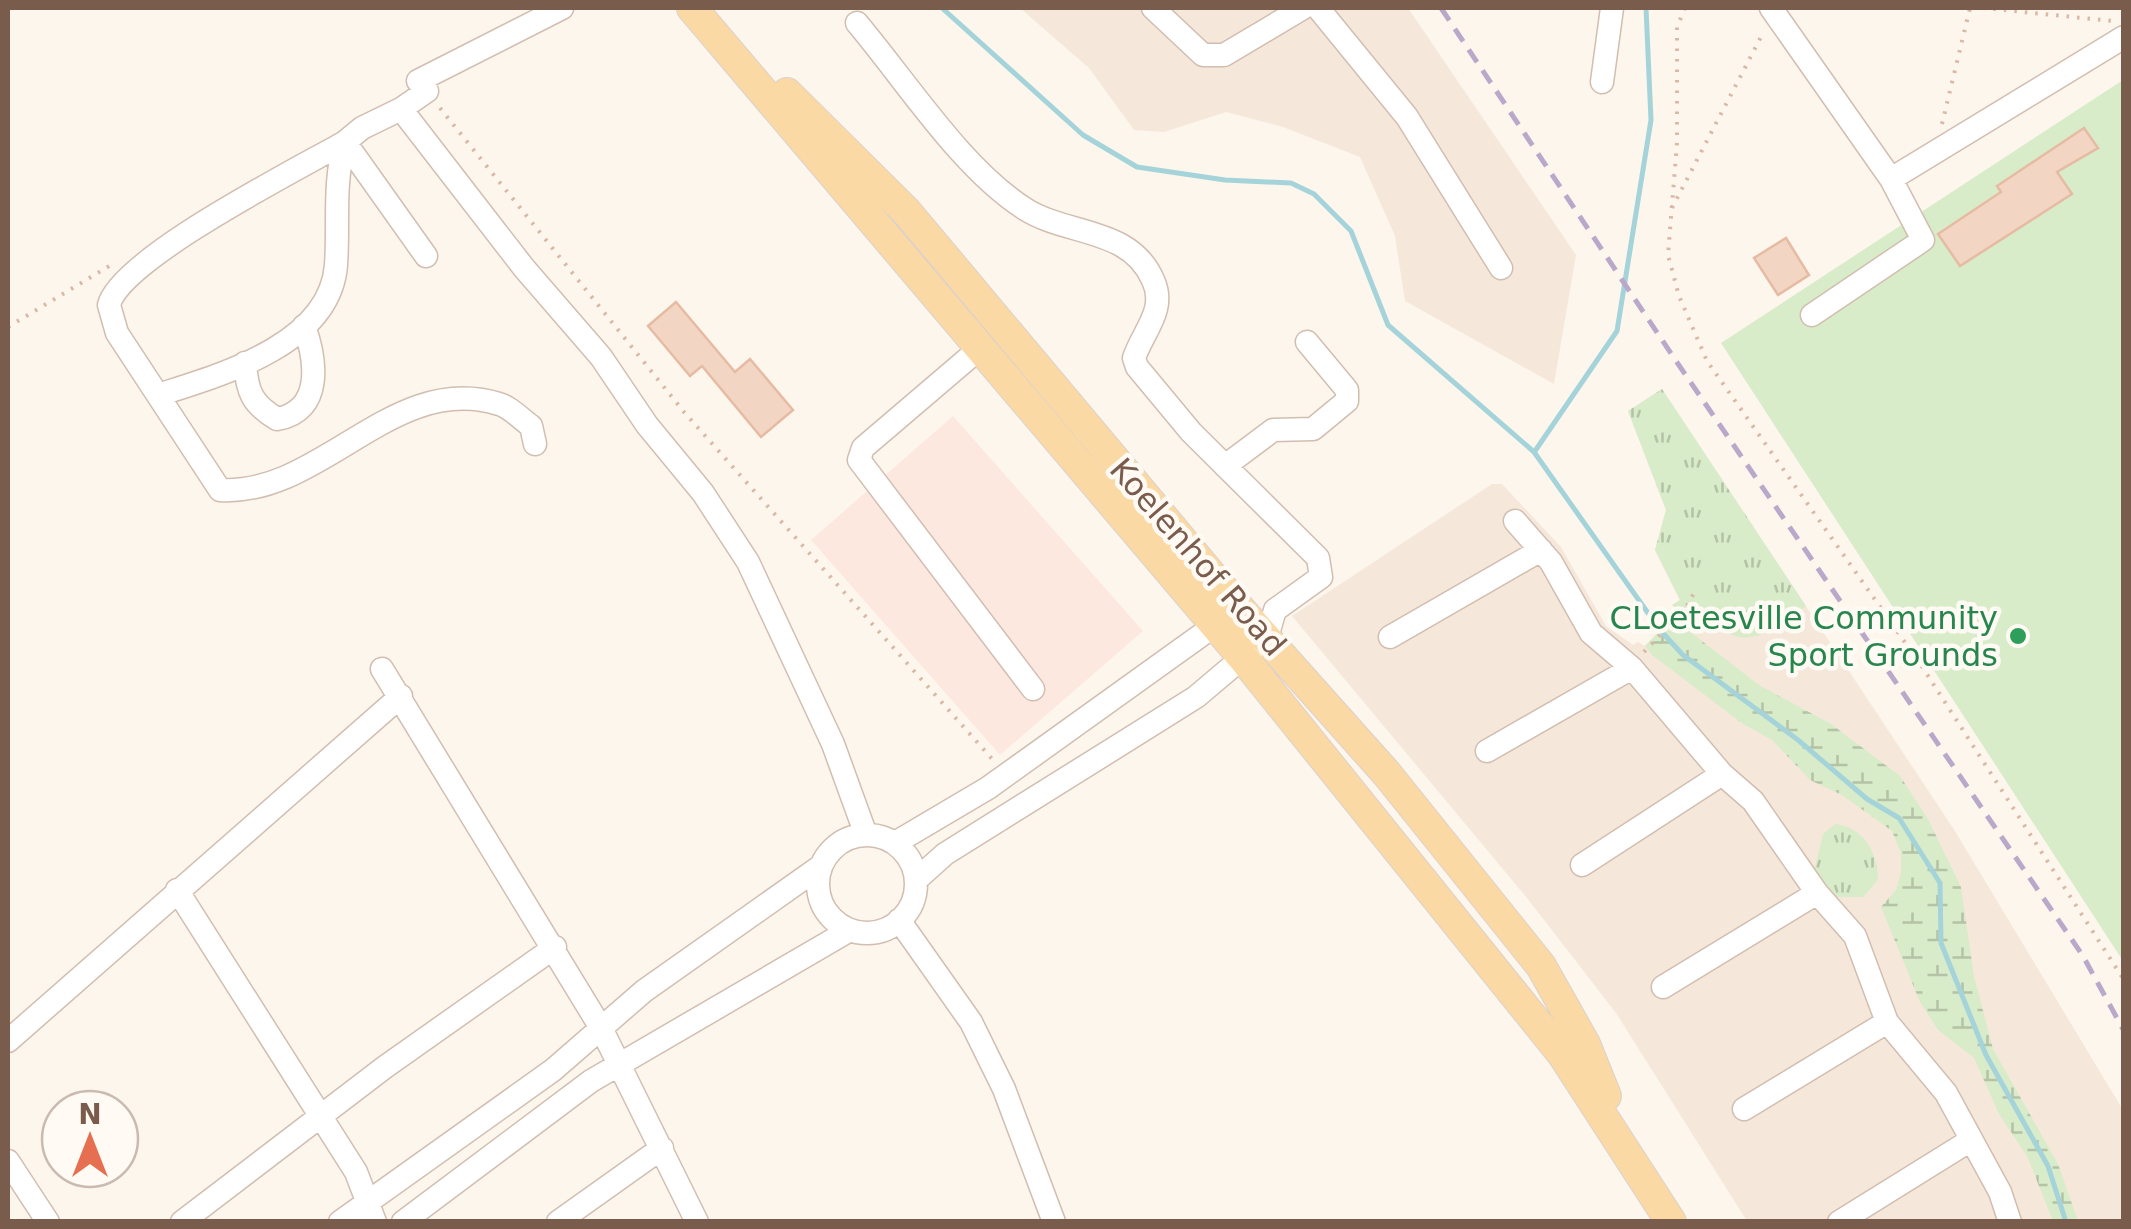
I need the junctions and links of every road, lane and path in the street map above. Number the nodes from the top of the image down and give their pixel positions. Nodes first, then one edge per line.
1 (562, 8) edge
2 (692, 8) edge
3 (701, 8) edge
4 (1152, 8) edge
5 (1303, 8) edge
6 (1318, 8) edge
7 (1612, 8) edge
8 (1685, 8) edge
9 (1970, 8) edge
10 (1983, 8) edge
11 (1776, 10) edge
12 (2124, 22) edge
13 (857, 23) dead end
14 (2124, 37) edge
15 (1602, 82) dead end
16 (427, 91) junction
17 (402, 109) junction
18 (345, 142) junction
19 (1935, 153) junction
20 (1890, 178) junction
21 (1670, 213) junction
22 (426, 256) dead end
23 (1502, 268) dead end
24 (1812, 315) dead end
25 (304, 326) junction
26 (1307, 342) dead end
27 (980, 348) junction
28 (245, 363) junction
29 (158, 395) junction
30 (534, 444) dead end
31 (1226, 466) junction
32 (1515, 521) dead end
33 (1541, 550) junction
34 (1695, 591) dead end
35 (1239, 608) junction
36 (1272, 623) junction
37 (1214, 627) junction
38 (1390, 637) dead end
39 (1244, 659) junction
40 (1635, 662) junction
41 (382, 669) dead end
42 (1033, 689) dead end
43 (402, 696) junction
44 (1487, 752) dead end
45 (1722, 774) junction
46 (1006, 775) junction
47 (866, 835) junction
48 (894, 843) junction
49 (1582, 864) dead end
50 (820, 866) junction
51 (916, 880) junction
52 (177, 890) junction
53 (1817, 893) junction
54 (900, 920) junction
55 (850, 930) junction
56 (554, 947) junction
57 (2124, 980) edge
58 (1663, 987) dead end
59 (1887, 1022) junction
60 (601, 1028) junction
61 (8, 1041) edge
62 (620, 1063) junction
63 (1744, 1110) dead end
64 (320, 1115) junction
65 (1971, 1140) junction
66 (662, 1148) junction
67 (1630, 1154) junction
68 (8, 1160) edge
69 (370, 1212) edge
70 (48, 1222) edge
71 (182, 1222) edge
72 (340, 1222) edge
73 (403, 1222) edge
74 (558, 1222) edge
75 (697, 1222) edge
76 (1054, 1222) edge
77 (1671, 1222) edge
78 (1840, 1222) edge
79 (2010, 1222) edge

1 - 16 street
2 - 27 main road, Koelenhof Road
3 - 35 main road, Koelenhof Road
4 - 5 street
6 - 23 street
7 - 15 street
8 - 21 path
9 - 19 path
10 - 12 path
11 - 20 street
11 - 21 path
13 - 31 street
14 - 19 street
16 - 17 street
16 - 46 path
17 - 18 street
17 - 47 street
18 - 22 street
18 - 25 street
18 - 29 street
19 - 20 street
20 - 24 street
21 - 57 path
25 - 28 street
25 - 28 street
26 - 31 street
27 - 37 main road, Koelenhof Road
27 - 42 street
28 - 29 street
29 - 30 street
31 - 36 street
32 - 33 street
33 - 38 street
33 - 40 street
34 - 40 path
35 - 36 main road, Koelenhof Road
35 - 37 street
36 - 39 street
36 - 67 main road, Koelenhof Road
37 - 39 main road, Koelenhof Road
37 - 46 street
39 - 51 street
39 - 67 main road, Koelenhof Road
40 - 44 street
40 - 45 street
41 - 43 street
43 - 52 street
43 - 56 street
45 - 49 street
45 - 53 street
46 - 48 street
47 - 48 street
47 - 50 street
48 - 51 street
50 - 55 street
50 - 60 street
51 - 54 street
52 - 61 street
52 - 64 street
53 - 58 street
53 - 59 street
54 - 55 street
54 - 76 street
55 - 62 street
56 - 60 street
56 - 64 street
59 - 63 street
59 - 65 street
60 - 62 street
60 - 69 street
62 - 66 street
62 - 73 street
64 - 69 street
64 - 71 street
65 - 78 street
65 - 79 street
66 - 74 street
66 - 75 street
67 - 77 main road, Koelenhof Road
68 - 70 street
69 - 72 street

